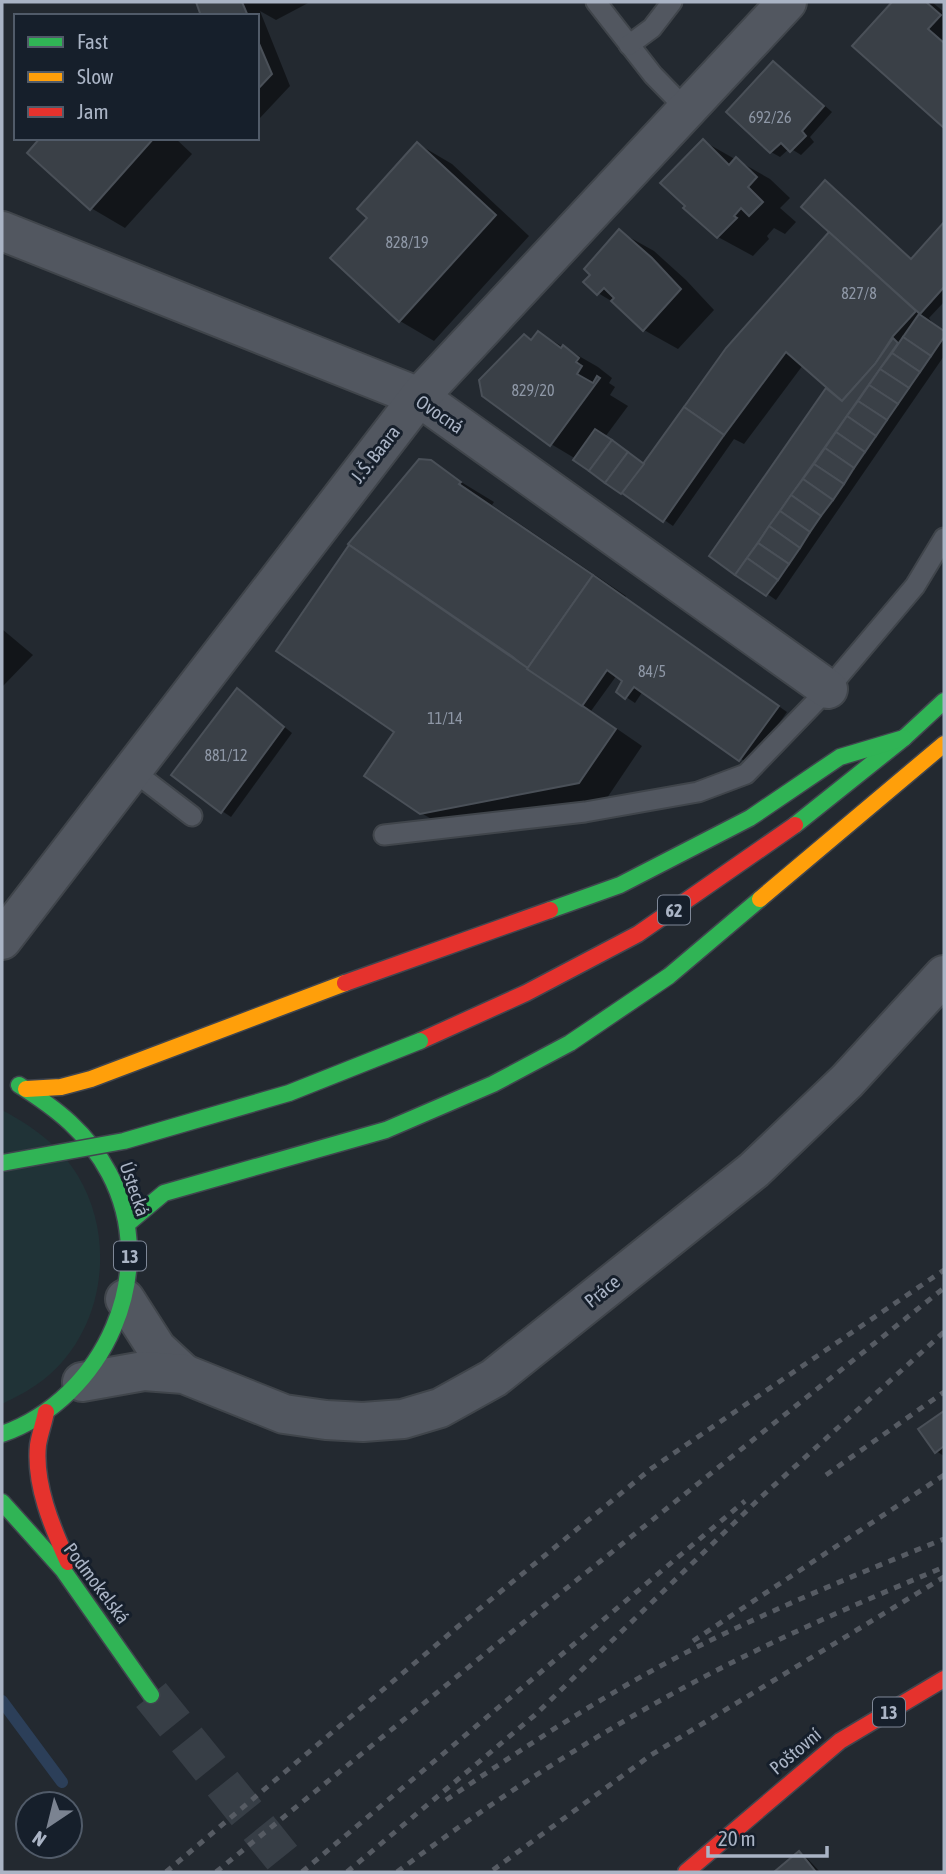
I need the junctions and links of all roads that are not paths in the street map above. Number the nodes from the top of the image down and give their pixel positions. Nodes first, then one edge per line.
1 (596, 2) edge
2 (671, 2) edge
3 (786, 2) edge
4 (629, 45) junction
5 (686, 109) junction
6 (2, 231) edge
7 (419, 397) junction
8 (944, 538) edge
9 (828, 688) junction
10 (944, 701) edge
11 (904, 738) junction
12 (944, 744) edge
13 (132, 770) junction
14 (192, 816) dead end
15 (384, 835) dead end
16 (2, 940) edge
17 (944, 975) edge
18 (2, 1079) edge
19 (26, 1089) junction
20 (2, 1163) edge
21 (127, 1224) junction
22 (125, 1299) junction
23 (184, 1374) junction
24 (82, 1382) junction
25 (46, 1412) junction
26 (2, 1434) edge
27 (2, 1502) edge
28 (83, 1596) junction
29 (942, 1686) edge
30 (151, 1695) tunnel mouth
31 (686, 1872) edge

1 - 4 lane
2 - 4 lane
3 - 5 street, J. Š. Baara
4 - 5 lane
5 - 7 street, J. Š. Baara
6 - 7 street, Ovocná
7 - 9 street, Ovocná
7 - 13 street, J. Š. Baara
8 - 9 lane
9 - 15 lane
10 - 11 main road, 62
11 - 19 main road
11 - 20 main road, 62, bridge
12 - 21 main road
13 - 14 lane
13 - 16 street, J. Š. Baara
17 - 23 street, Práce
18 - 19 main road, Ústecká / 13
19 - 21 main road, Ústecká / 13
21 - 22 main road, Ústecká / 13
22 - 23 street, Práce
22 - 24 main road, Ústecká / 13
23 - 24 street, Práce
24 - 25 main road, Ústecká / 13
25 - 26 main road, Ústecká / 13
25 - 28 main road
27 - 28 main road, Podmokelská
28 - 30 main road, Podmokelská
29 - 31 main road, Poštovní / 13

